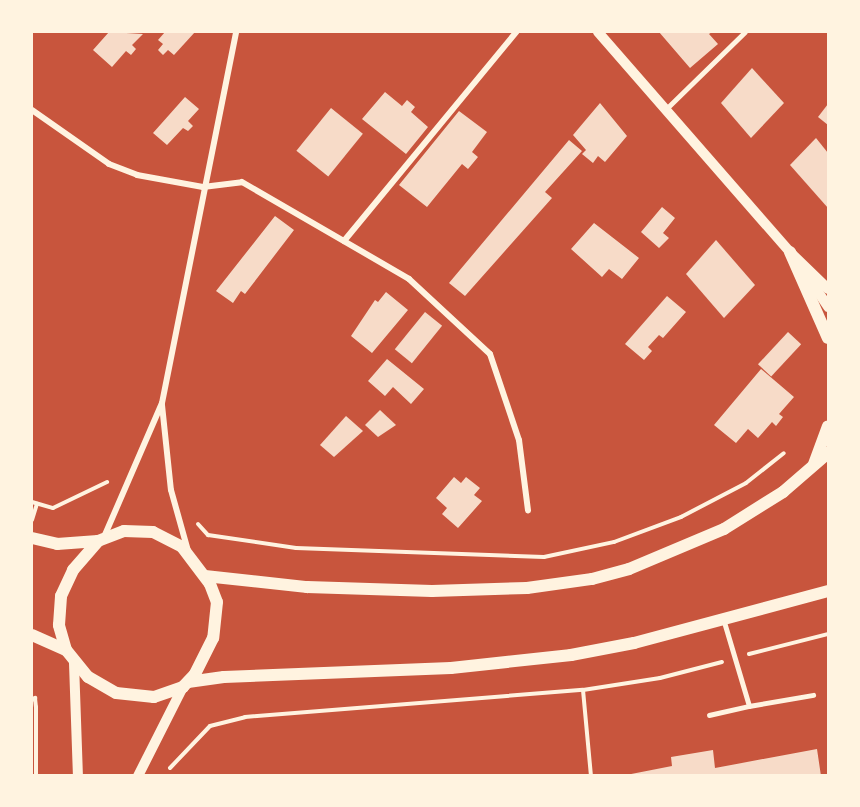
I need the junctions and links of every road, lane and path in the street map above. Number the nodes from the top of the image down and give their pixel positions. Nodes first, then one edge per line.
1 (236, 32) edge
2 (516, 32) edge
3 (598, 32) edge
4 (745, 32) edge
5 (666, 109) junction
6 (32, 110) edge
7 (203, 187) junction
8 (344, 241) junction
9 (790, 252) junction
10 (828, 289) edge
11 (828, 307) edge
12 (828, 338) edge
13 (162, 404) junction
14 (828, 426) edge
15 (784, 453) dead end
16 (828, 453) edge
17 (813, 468) junction
18 (107, 482) dead end
19 (32, 502) edge
20 (37, 504) junction
21 (528, 510) dead end
22 (32, 520) edge
23 (195, 521) dead end
24 (32, 538) edge
25 (101, 539) junction
26 (189, 554) junction
27 (205, 576) junction
28 (828, 591) edge
29 (723, 619) junction
30 (828, 634) edge
31 (32, 636) edge
32 (66, 650) junction
33 (735, 658) junction
34 (74, 663) junction
35 (186, 684) junction
36 (583, 690) junction
37 (813, 695) dead end
38 (32, 700) edge
39 (749, 706) junction
40 (709, 715) dead end
41 (170, 768) dead end
42 (36, 776) edge
43 (78, 776) edge
44 (138, 776) edge
45 (591, 776) edge

1 - 7 street
2 - 8 street
3 - 5 street
4 - 5 lane
5 - 9 street
6 - 7 street
7 - 8 street
7 - 13 street
8 - 21 street
9 - 10 street
9 - 11 street
9 - 12 main road
13 - 25 street
13 - 26 street
14 - 17 main road
15 - 23 path
16 - 17 main road
17 - 27 main road
18 - 20 path
19 - 20 path
20 - 22 path
24 - 25 main road
25 - 26 main road
25 - 32 main road
26 - 27 main road
27 - 35 main road
28 - 29 main road
29 - 33 lane
29 - 35 main road
30 - 33 path
31 - 32 main road
32 - 34 main road
33 - 36 path
33 - 39 lane
34 - 35 main road
34 - 43 street
35 - 44 street
36 - 41 path
36 - 45 path
37 - 39 lane
38 - 42 path
39 - 40 lane

